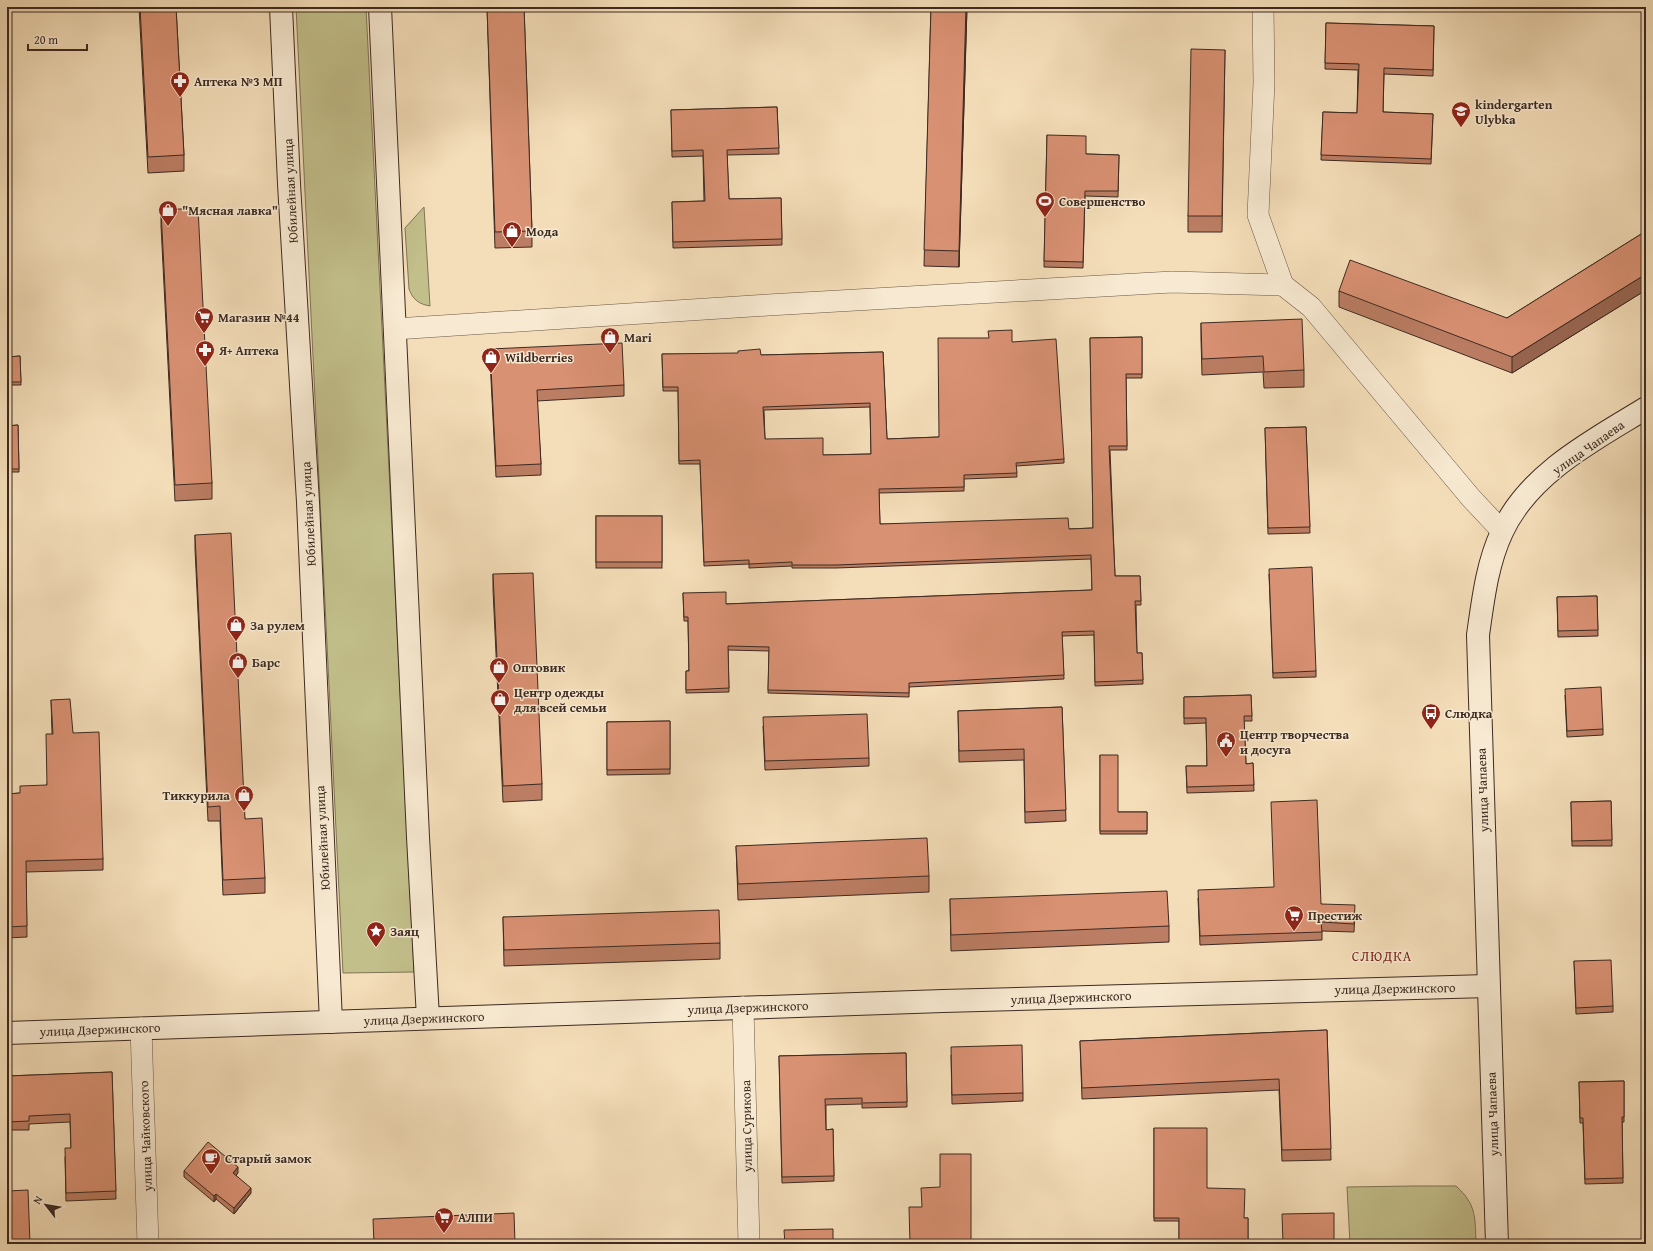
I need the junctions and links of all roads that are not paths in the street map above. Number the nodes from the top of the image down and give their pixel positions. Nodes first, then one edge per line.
1 (281, 7) edge
2 (380, 7) edge
3 (1263, 7) edge
4 (1282, 285) junction
5 (396, 329) junction
6 (1646, 408) edge
7 (1502, 531) junction
8 (1488, 986) junction
9 (743, 1007) junction
10 (428, 1018) junction
11 (331, 1022) junction
12 (141, 1028) junction
13 (7, 1032) edge
14 (148, 1244) edge
15 (749, 1244) edge
16 (1497, 1244) edge

1 - 11 main road, Юбилейная улица
2 - 5 main road
3 - 4 street
4 - 5 street
4 - 7 street
5 - 10 main road
6 - 7 main road, улица Чапаева
7 - 8 main road, улица Чапаева
8 - 9 main road, улица Дзержинского
8 - 16 main road, улица Чапаева
9 - 10 main road, улица Дзержинского
9 - 15 street, улица Сурикова
10 - 11 main road, улица Дзержинского
11 - 12 main road, улица Дзержинского
12 - 13 main road, улица Дзержинского
12 - 14 street, улица Чайковского

